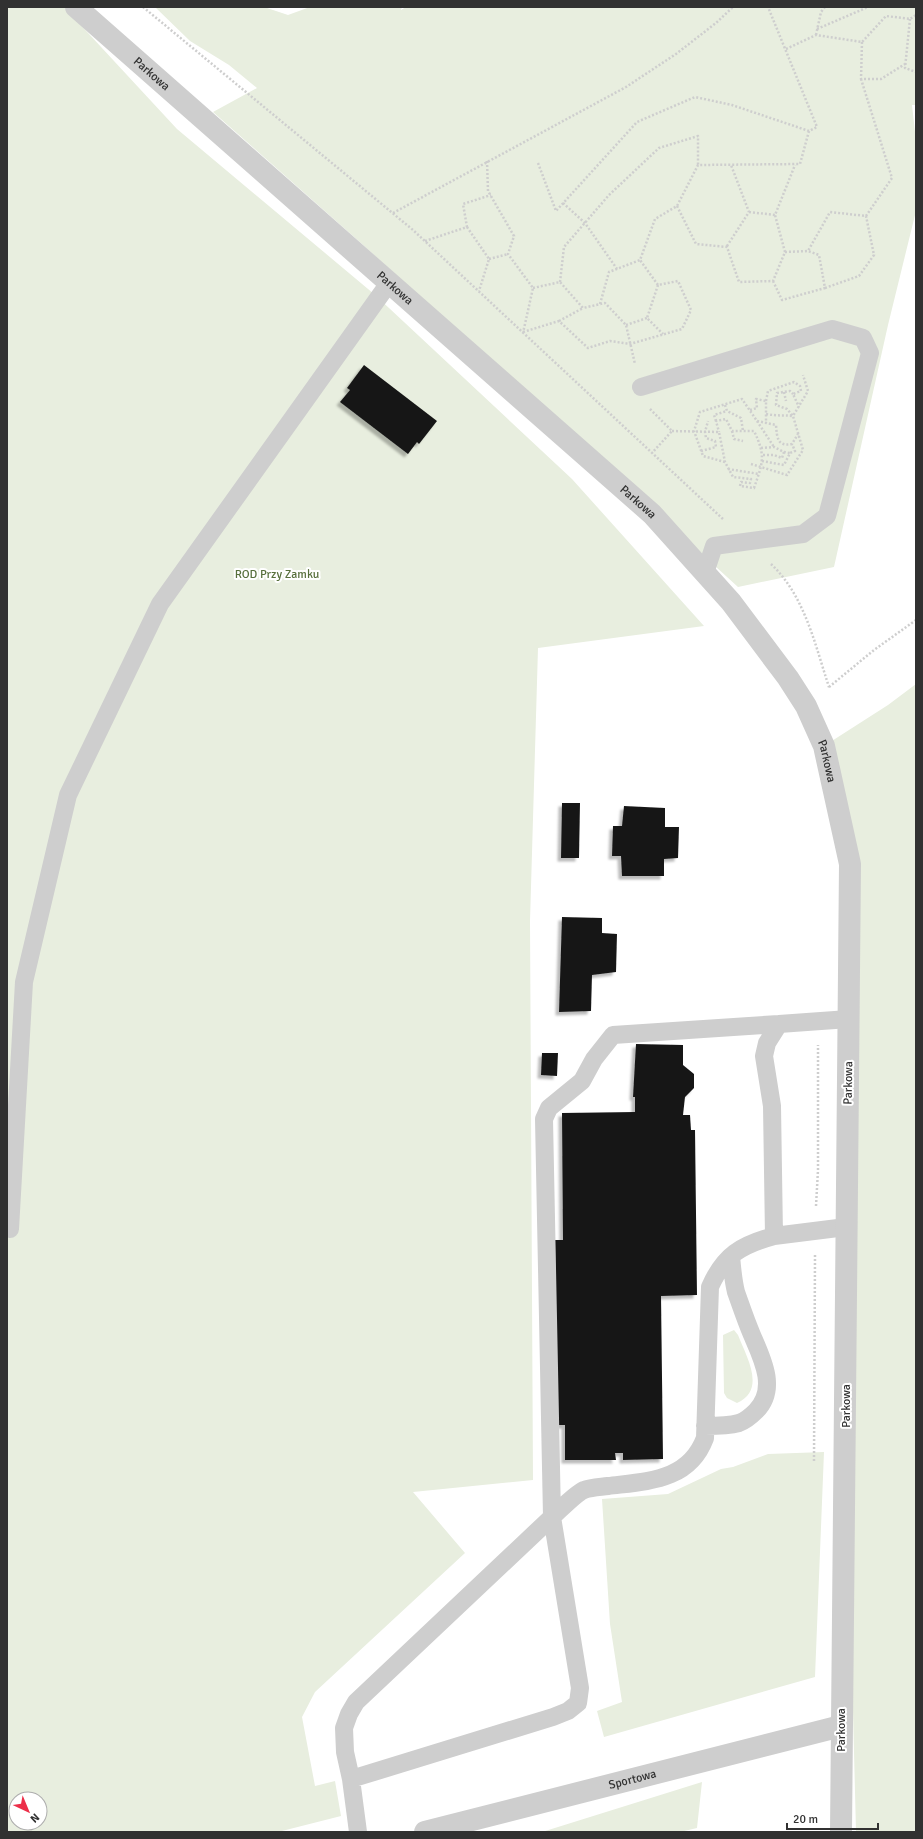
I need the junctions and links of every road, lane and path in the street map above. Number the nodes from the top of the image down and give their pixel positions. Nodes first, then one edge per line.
1 (76, 7) edge
2 (143, 7) edge
3 (733, 7) edge
4 (768, 7) edge
5 (825, 7) edge
6 (868, 7) edge
7 (916, 15) edge
8 (910, 19) junction
9 (817, 29) junction
10 (816, 35) junction
11 (862, 42) junction
12 (786, 49) junction
13 (905, 64) junction
14 (916, 72) edge
15 (861, 79) junction
16 (809, 131) junction
17 (487, 161) junction
18 (538, 164) dead end
19 (698, 165) junction
20 (732, 165) junction
21 (795, 165) junction
22 (491, 195) junction
23 (563, 203) junction
24 (676, 206) junction
25 (749, 212) junction
26 (393, 213) junction
27 (775, 215) junction
28 (866, 216) junction
29 (585, 223) junction
30 (467, 227) junction
31 (424, 241) junction
32 (727, 246) junction
33 (808, 251) junction
34 (785, 252) junction
35 (508, 254) junction
36 (489, 259) junction
37 (640, 260) junction
38 (617, 269) junction
39 (773, 281) junction
40 (560, 282) junction
41 (389, 283) junction
42 (658, 285) junction
43 (533, 288) junction
44 (825, 288) junction
45 (479, 292) junction
46 (600, 304) junction
47 (583, 308) junction
48 (647, 318) junction
49 (559, 321) junction
50 (626, 325) junction
51 (523, 333) junction
52 (663, 334) junction
53 (630, 344) junction
54 (803, 375) dead end
55 (641, 387) junction
56 (773, 390) junction
57 (784, 392) junction
58 (777, 393) junction
59 (793, 394) junction
60 (766, 401) junction
61 (786, 402) dead end
62 (725, 405) junction
63 (799, 407) junction
64 (750, 410) junction
65 (727, 411) junction
66 (766, 414) junction
67 (793, 416) junction
68 (757, 420) junction
69 (708, 421) dead end
70 (716, 421) junction
71 (766, 423) junction
72 (672, 431) junction
73 (694, 431) junction
74 (732, 431) junction
75 (743, 431) junction
76 (705, 432) junction
77 (719, 432) junction
78 (798, 434) junction
79 (743, 440) dead end
80 (792, 444) junction
81 (774, 447) junction
82 (761, 448) junction
83 (701, 450) junction
84 (784, 452) junction
85 (652, 453) junction
86 (790, 453) junction
87 (763, 455) junction
88 (762, 461) junction
89 (725, 462) junction
90 (751, 464) dead end
91 (761, 467) junction
92 (728, 469) junction
93 (759, 474) junction
94 (747, 542) junction
95 (705, 573) junction
96 (916, 620) edge
97 (829, 687) junction
98 (806, 706) junction
99 (849, 1019) junction
100 (779, 1024) junction
101 (846, 1227) junction
102 (10, 1228) dead end
103 (774, 1236) junction
104 (731, 1256) junction
105 (705, 1426) junction
106 (552, 1518) junction
107 (841, 1726) junction
108 (352, 1779) junction
109 (358, 1832) edge
110 (425, 1832) edge
111 (841, 1832) edge

1 - 41 street, Parkowa
2 - 26 path
3 - 17 path
4 - 12 path
5 - 9 path
6 - 9 path
7 - 8 path
8 - 11 path
8 - 13 path
9 - 10 path
10 - 11 path
10 - 12 path
11 - 15 path
12 - 16 path
13 - 14 path
13 - 15 path
15 - 28 path
16 - 21 path
16 - 23 path
17 - 22 path
17 - 26 path
18 - 23 path
19 - 20 path
19 - 24 path
19 - 29 path
20 - 21 path
20 - 25 path
21 - 27 path
22 - 30 path
22 - 35 path
23 - 29 path
24 - 32 path
24 - 37 path
25 - 27 path
25 - 32 path
26 - 31 path
27 - 34 path
28 - 33 path
28 - 44 path
29 - 38 path
29 - 40 path
30 - 31 path
30 - 36 path
31 - 45 path
32 - 39 path
33 - 34 path
33 - 44 path
34 - 39 path
35 - 36 path
35 - 43 path
36 - 45 path
37 - 38 path
37 - 42 path
38 - 46 path
39 - 44 path
40 - 43 path
40 - 47 path
41 - 95 street, Parkowa
41 - 102 lane
42 - 48 path
42 - 52 path
43 - 51 path
45 - 51 path
46 - 47 path
46 - 50 path
47 - 49 path
48 - 50 path
48 - 52 path
49 - 51 path
49 - 53 path
50 - 53 path
51 - 85 path
52 - 53 path
53 - 55 path
54 - 63 path
55 - 72 path
55 - 94 lane
56 - 58 path
56 - 59 path
56 - 60 path
57 - 58 path
57 - 59 path
57 - 61 path
58 - 67 path
59 - 63 path
60 - 64 path
60 - 66 path
62 - 64 path
62 - 65 path
62 - 73 path
63 - 67 path
64 - 68 path
65 - 70 path
65 - 75 path
66 - 67 path
66 - 71 path
67 - 78 path
68 - 71 path
68 - 81 path
69 - 76 path
70 - 74 path
70 - 77 path
71 - 80 path
72 - 73 path
72 - 85 path
73 - 76 path
73 - 83 path
74 - 75 path
74 - 79 path
75 - 82 path
76 - 77 path
76 - 83 path
77 - 89 path
78 - 80 path
78 - 91 path
80 - 86 path
81 - 82 path
81 - 84 path
82 - 87 path
83 - 89 path
84 - 86 path
84 - 87 path
85 - 94 path
86 - 88 path
87 - 88 path
88 - 91 path
89 - 92 path
90 - 91 path
91 - 93 path
92 - 93 path
92 - 93 path
94 - 95 lane
94 - 97 path
95 - 98 street, Parkowa
96 - 97 path
97 - 98 path
98 - 99 street, Parkowa
99 - 100 lane
99 - 101 street, Parkowa
100 - 103 lane
100 - 106 lane
101 - 103 lane
101 - 107 street, Parkowa
103 - 104 lane
104 - 105 lane
104 - 105 lane
105 - 106 lane
106 - 108 lane
106 - 108 lane
107 - 110 street, Sportowa
107 - 111 street, Parkowa
108 - 109 lane

